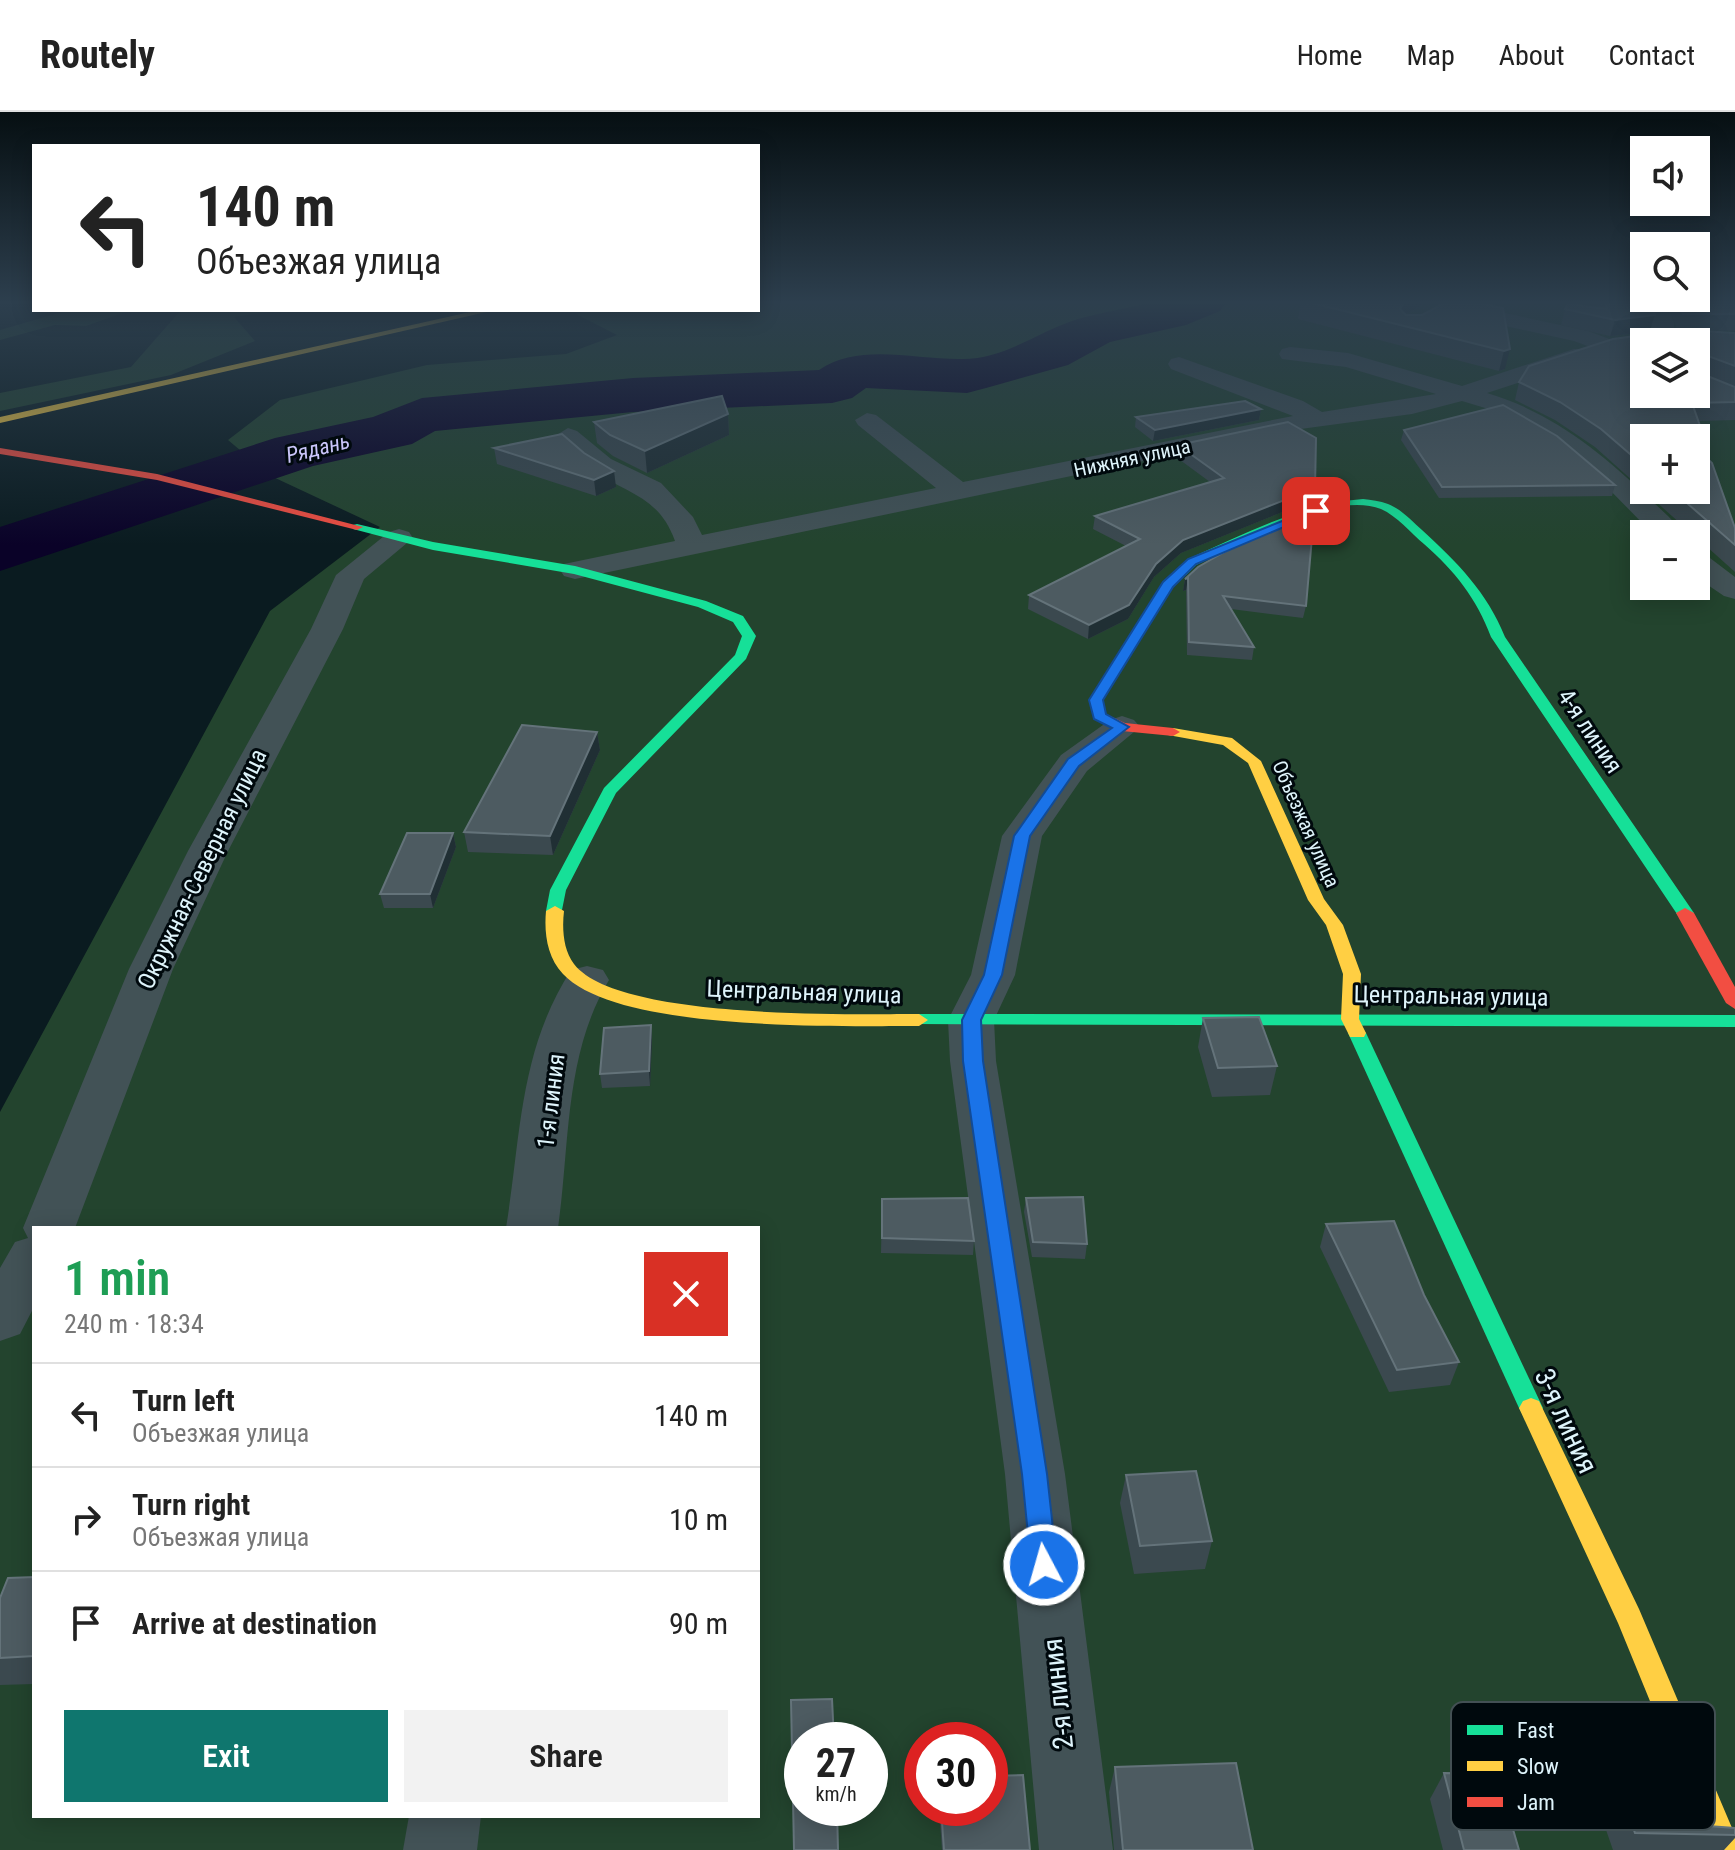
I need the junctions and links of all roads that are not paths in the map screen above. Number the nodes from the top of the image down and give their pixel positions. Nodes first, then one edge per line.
1 (169, 382) edge
2 (1229, 382) edge
3 (1418, 382) edge
4 (1498, 382) edge
5 (1459, 395) junction
6 (0, 420) edge
7 (867, 420) dead end
8 (1318, 420) junction
9 (568, 436) edge
10 (0, 451) edge
11 (959, 493) junction
12 (1655, 520) edge
13 (399, 538) junction
14 (692, 546) junction
15 (575, 570) junction
16 (1710, 571) edge
17 (1735, 590) edge
18 (1122, 727) junction
19 (587, 980) junction
20 (1735, 1003) edge
21 (1350, 1019) junction
22 (971, 1020) junction
23 (1735, 1021) edge
24 (50, 1226) edge
25 (532, 1226) edge
26 (32, 1261) edge
27 (0, 1318) edge
28 (1664, 1702) edge
29 (445, 1818) edge
30 (1715, 1824) edge
31 (440, 1850) edge
32 (1076, 1850) edge
33 (1726, 1850) edge

1 - 6 street
2 - 8 street
3 - 5 street
4 - 5 street, Нижняя улица
5 - 8 street, Нижняя улица
5 - 12 street
7 - 11 street
8 - 11 street, Нижняя улица
9 - 14 street
10 - 13 street, Центральная улица
11 - 14 street, Нижняя улица
13 - 15 street, Центральная улица
13 - 24 street, Окружная-Северная улица
14 - 15 street, Нижняя улица
15 - 19 street, Центральная улица
16 - 17 street
18 - 20 street, 4-я линия
18 - 21 street, Объезжая улица
18 - 22 street, 2-я линия
19 - 22 street, Центральная улица
19 - 25 street, 1-я линия
21 - 22 street, Центральная улица
21 - 23 street, Центральная улица
21 - 28 street, 3-я линия
22 - 32 street, 2-я линия
26 - 27 street
29 - 31 street
30 - 33 street, 3-я линия

